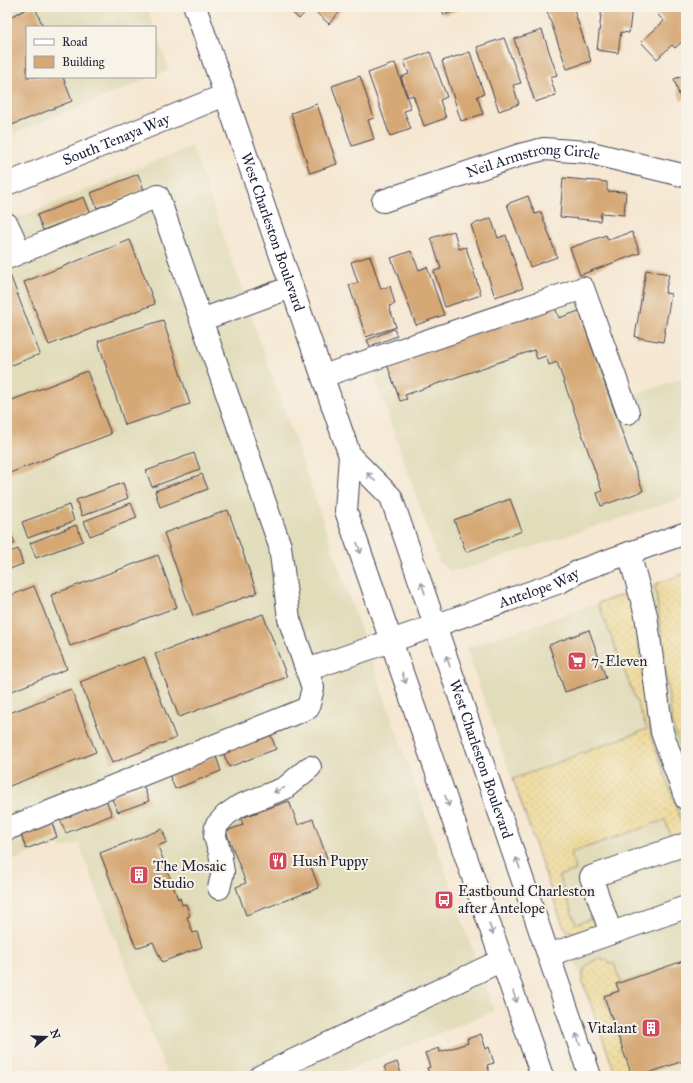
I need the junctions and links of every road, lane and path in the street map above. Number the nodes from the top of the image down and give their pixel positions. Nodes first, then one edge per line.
1 (195, 7) edge
2 (225, 95) junction
3 (686, 176) edge
4 (7, 184) edge
5 (384, 201) dead end
6 (7, 224) edge
7 (13, 255) edge
8 (292, 287) junction
9 (201, 320) junction
10 (323, 376) junction
11 (628, 413) dead end
12 (350, 456) junction
13 (686, 533) edge
14 (629, 553) junction
15 (436, 625) junction
16 (391, 641) junction
17 (307, 670) junction
18 (310, 767) dead end
19 (686, 799) edge
20 (7, 829) edge
21 (686, 844) edge
22 (219, 888) dead end
23 (686, 907) edge
24 (611, 934) junction
25 (549, 955) junction
26 (502, 960) junction
27 (261, 1076) edge
28 (542, 1076) edge
29 (590, 1076) edge

1 - 2 main road, West Charleston Boulevard
2 - 4 main road, South Tenaya Way
2 - 8 main road, West Charleston Boulevard
3 - 5 main road, Neil Armstrong Circle
6 - 7 main road
7 - 9 main road
8 - 9 main road
8 - 10 main road, West Charleston Boulevard
9 - 17 main road
10 - 11 main road
10 - 12 main road, West Charleston Boulevard
15 -> 12 main road, West Charleston Boulevard
12 -> 16 main road, West Charleston Boulevard
13 - 14 main road, Antelope Way
14 - 15 main road, Antelope Way
14 - 19 main road
15 - 16 main road, Antelope Way
25 -> 15 main road, West Charleston Boulevard
16 - 17 main road, Antelope Way
16 -> 26 main road, West Charleston Boulevard
17 - 20 main road
18 -> 22 main road
21 - 24 main road
23 - 24 main road
24 - 25 main road
29 -> 25 main road, West Charleston Boulevard
26 - 27 main road
26 -> 28 main road, West Charleston Boulevard

